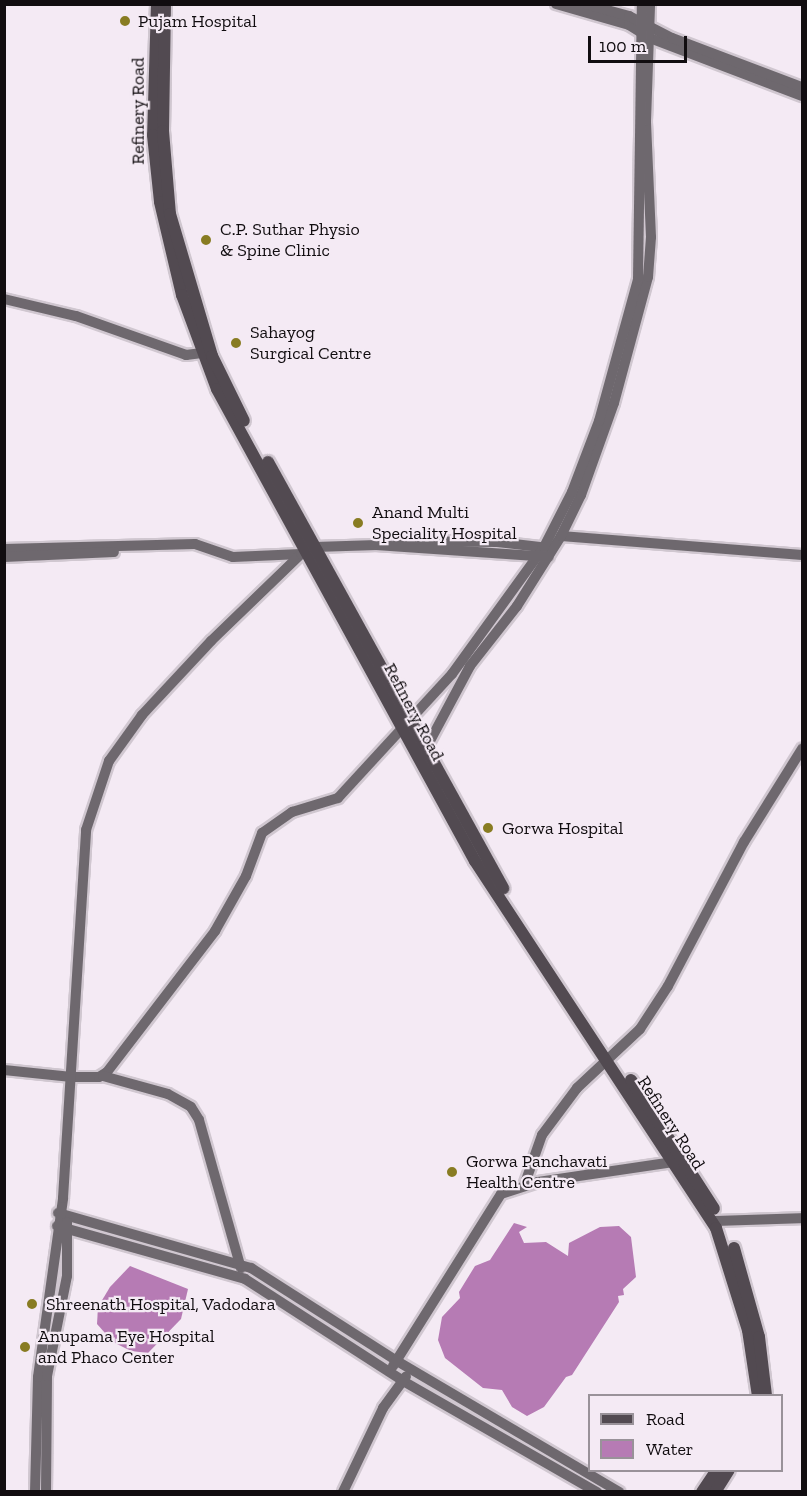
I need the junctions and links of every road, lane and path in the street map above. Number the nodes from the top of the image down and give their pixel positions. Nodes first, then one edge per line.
1 (157, 4) edge
2 (165, 4) edge
3 (556, 4) edge
4 (585, 4) edge
5 (642, 4) edge
6 (650, 4) edge
7 (646, 29) junction
8 (802, 87) edge
9 (802, 96) edge
10 (4, 299) edge
11 (630, 324) junction
12 (206, 352) junction
13 (561, 536) junction
14 (4, 549) edge
15 (109, 549) junction
16 (307, 551) junction
17 (546, 552) junction
18 (802, 555) edge
19 (4, 557) edge
20 (404, 722) junction
21 (802, 749) edge
22 (422, 755) junction
23 (611, 1057) junction
24 (4, 1070) edge
25 (103, 1076) junction
26 (72, 1077) junction
27 (674, 1162) junction
28 (524, 1186) junction
29 (62, 1214) junction
30 (802, 1218) edge
31 (716, 1220) junction
32 (62, 1227) junction
33 (240, 1264) junction
34 (245, 1279) junction
35 (397, 1361) junction
36 (411, 1369) junction
37 (390, 1371) junction
38 (403, 1381) junction
39 (758, 1394) edge
40 (766, 1394) edge
41 (716, 1472) edge
42 (728, 1472) edge
43 (35, 1491) edge
44 (46, 1491) edge
45 (343, 1491) edge
46 (597, 1491) edge
47 (619, 1491) edge
48 (702, 1491) edge
49 (715, 1491) edge

1 - 12 main road, Refinery Road
2 - 12 main road, Refinery Road
3 - 7 street
4 - 7 street
5 - 7 street
6 - 7 street
7 - 8 street
7 - 9 street
7 - 11 street
10 - 12 street
11 - 13 street
11 - 17 street
12 - 16 main road, Refinery Road
13 - 17 street
13 - 18 street
14 - 15 street
15 - 16 street
15 - 19 street
16 - 17 street
16 - 20 main road, Refinery Road
16 - 26 street
17 - 20 street
17 - 22 street
20 - 22 main road, Refinery Road
20 - 25 street
21 - 23 street
22 - 23 main road, Refinery Road
23 - 27 main road, Refinery Road
23 - 28 street
23 - 31 main road, Refinery Road
24 - 26 street
25 - 26 street
25 - 33 street
26 - 29 street
27 - 28 street
27 - 31 main road, Refinery Road
28 - 35 street
29 - 32 street
29 - 33 street
30 - 31 street
31 - 39 main road, Refinery Road
31 - 40 main road, Refinery Road
32 - 34 street
32 - 43 street
32 - 44 street
33 - 34 street
33 - 35 street
34 - 37 street
35 - 36 street
35 - 37 street
36 - 38 street
36 - 47 street
37 - 38 street
38 - 45 street
38 - 46 street
41 - 48 main road
42 - 49 main road

